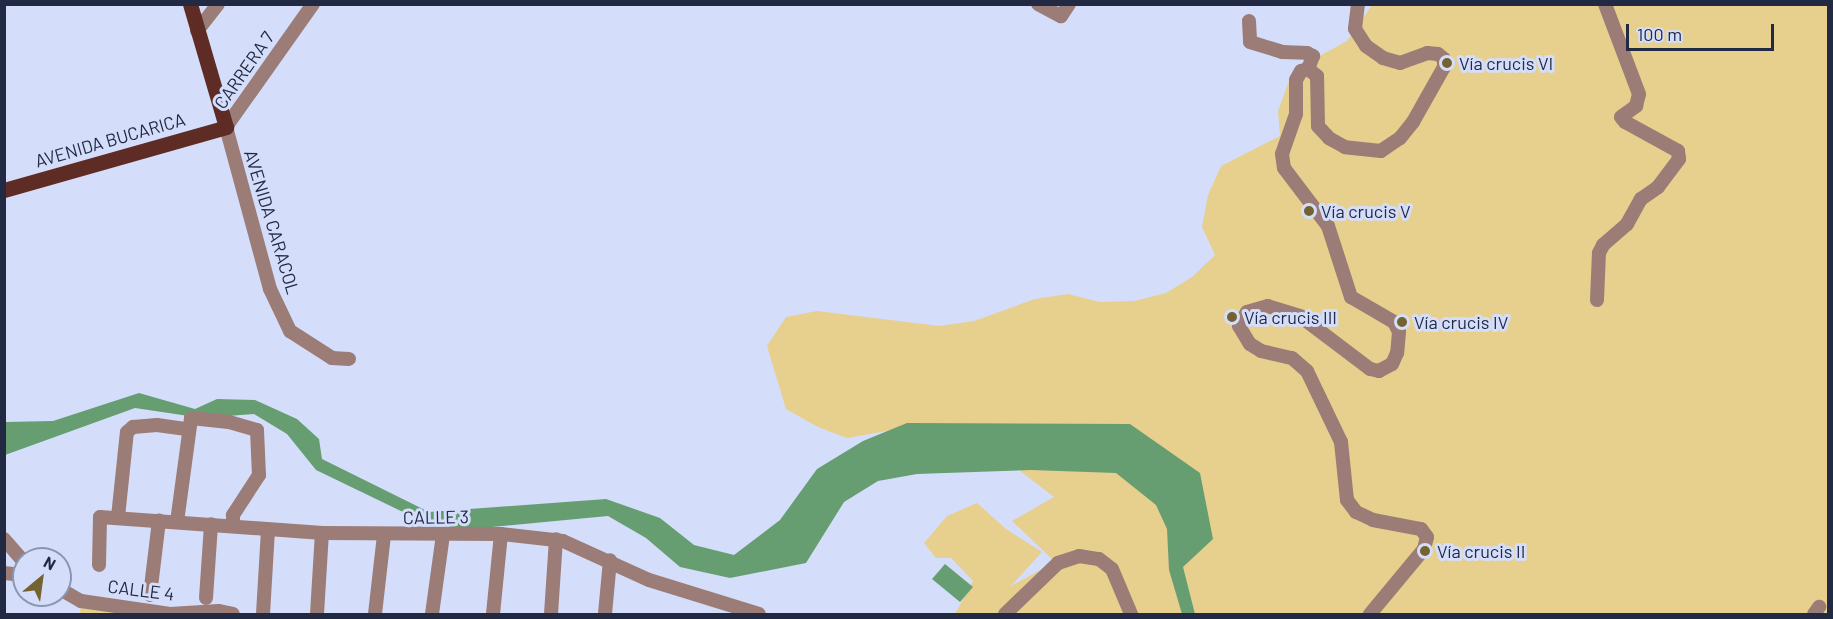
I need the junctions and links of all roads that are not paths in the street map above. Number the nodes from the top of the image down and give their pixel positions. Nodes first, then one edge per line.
1 (190, 4) edge
2 (218, 4) edge
3 (313, 4) edge
4 (1038, 4) edge
5 (1069, 4) edge
6 (1358, 4) edge
7 (1605, 4) edge
8 (1249, 21) dead end
9 (197, 31) junction
10 (1308, 69) junction
11 (226, 127) junction
12 (4, 190) edge
13 (1596, 300) dead end
14 (349, 358) dead end
15 (187, 429) junction
16 (118, 516) junction
17 (159, 521) junction
18 (177, 522) junction
19 (211, 524) junction
20 (233, 525) junction
21 (268, 530) junction
22 (322, 533) junction
23 (501, 534) junction
24 (443, 535) junction
25 (384, 536) junction
26 (556, 539) junction
27 (610, 560) junction
28 (99, 565) dead end
29 (150, 595) dead end
30 (206, 598) dead end
31 (80, 608) edge
32 (718, 608) edge
33 (233, 615) edge
34 (263, 615) edge
35 (317, 615) edge
36 (375, 615) edge
37 (432, 615) edge
38 (493, 615) edge
39 (551, 615) edge
40 (605, 615) edge
41 (759, 615) edge
42 (1005, 615) edge
43 (1131, 615) edge
44 (1370, 615) edge

1 - 9 main road
2 - 9 street
3 - 11 street, CARRERA 7
4 - 5 street
6 - 10 street
7 - 13 street
8 - 10 street
9 - 11 main road
10 - 44 street
11 - 12 main road, AVENIDA BUCARICA
11 - 14 street, AVENIDA CARACOL
15 - 16 street
15 - 18 street
15 - 20 street
16 - 17 street, CALLE 3
16 - 28 street, CALLE 3
17 - 18 street, CALLE 3
17 - 29 street
18 - 19 street, CALLE 3
19 - 20 street, CALLE 3
19 - 30 street
20 - 21 street, CALLE 3
21 - 22 street, CALLE 3
21 - 34 street
22 - 25 street, CALLE 3
22 - 35 street
23 - 24 street, CALLE 3
23 - 26 street, CALLE 3
23 - 38 street
24 - 25 street, CALLE 3
24 - 37 street
25 - 36 street
26 - 27 street, CALLE 3
26 - 39 street
27 - 32 street, CALLE 3
27 - 40 street
31 - 33 street, CALLE 4
32 - 41 street, CALLE 3
42 - 43 street

